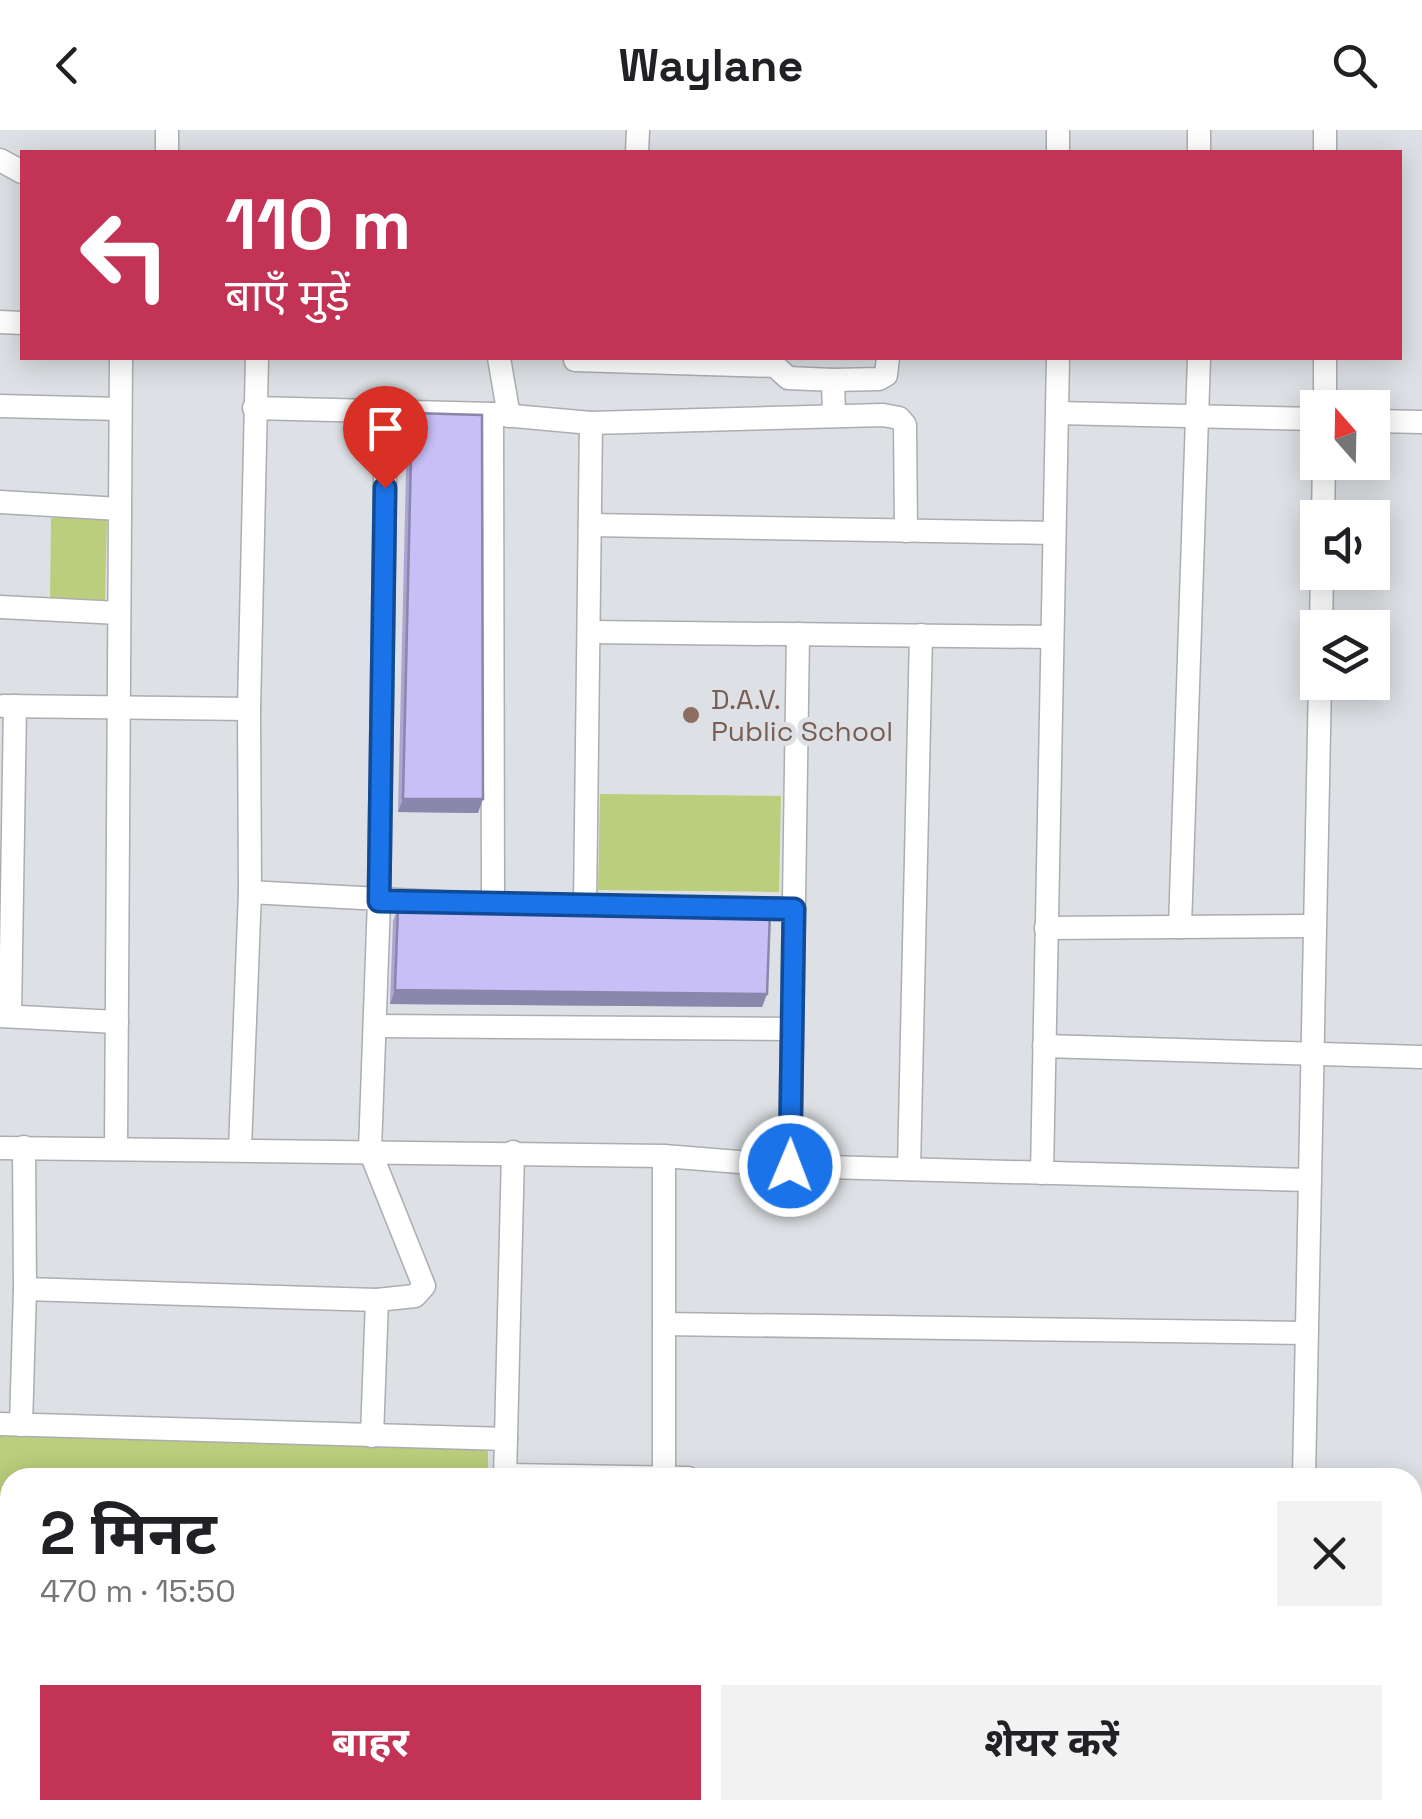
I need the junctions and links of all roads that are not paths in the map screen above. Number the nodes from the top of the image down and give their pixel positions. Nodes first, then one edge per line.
1 (121, 360) edge
2 (257, 360) edge
3 (498, 360) edge
4 (575, 360) dead end
5 (888, 360) edge
6 (1058, 360) edge
7 (1199, 360) edge
8 (1325, 360) edge
9 (834, 380) junction
10 (1326, 390) edge
11 (0, 406) edge
12 (254, 408) junction
13 (120, 409) junction
14 (386, 412) junction
15 (1058, 413) junction
16 (501, 415) junction
17 (1199, 415) junction
18 (834, 416) junction
19 (1300, 418) edge
20 (1390, 421) edge
21 (1422, 422) edge
22 (591, 423) junction
23 (0, 502) edge
24 (120, 509) junction
25 (590, 525) junction
26 (906, 531) junction
27 (1053, 534) junction
28 (0, 608) edge
29 (119, 613) junction
30 (588, 632) junction
31 (798, 634) junction
32 (921, 635) junction
33 (1051, 637) junction
34 (1320, 700) edge
35 (7, 706) edge
36 (120, 706) junction
37 (249, 709) junction
38 (6, 813) edge
39 (250, 892) junction
40 (379, 901) junction
41 (493, 905) junction
42 (585, 906) junction
43 (794, 909) junction
44 (5, 911) edge
45 (1314, 926) junction
46 (1046, 928) junction
47 (1180, 928) junction
48 (5, 1016) edge
49 (117, 1022) junction
50 (375, 1026) junction
51 (792, 1030) junction
52 (1044, 1046) junction
53 (1312, 1054) junction
54 (1422, 1058) edge
55 (116, 1146) junction
56 (0, 1148) edge
57 (24, 1148) junction
58 (240, 1148) junction
59 (370, 1151) junction
60 (513, 1152) junction
61 (664, 1156) junction
62 (790, 1166) junction
63 (909, 1169) junction
64 (1042, 1172) junction
65 (1308, 1180) junction
66 (25, 1289) junction
67 (377, 1300) junction
68 (664, 1324) junction
69 (1306, 1333) junction
70 (10, 1425) edge
71 (372, 1436) junction
72 (506, 1439) junction
73 (505, 1468) edge
74 (664, 1468) edge
75 (1304, 1468) edge

1 - 13 street
2 - 12 street
3 - 16 street
4 - 9 street
5 - 9 street
6 - 15 street
7 - 17 street
8 - 10 street
9 - 18 street
11 - 13 street
12 - 14 street
12 - 37 street
13 - 24 street
14 - 16 street
14 - 40 street
15 - 17 street
15 - 27 street
16 - 22 street
16 - 41 street
17 - 19 street
17 - 47 street
18 - 22 street
18 - 26 street
20 - 21 street
22 - 25 street
23 - 24 street
24 - 29 street
25 - 26 street
25 - 30 street
26 - 27 street
27 - 33 street
28 - 29 street
29 - 36 street
30 - 31 street
30 - 42 street
31 - 32 street
31 - 43 street
32 - 33 street
32 - 63 street
33 - 46 street
34 - 45 street
35 - 36 street
35 - 38 street
36 - 37 street
36 - 49 street
37 - 39 street
38 - 44 street
39 - 40 street
39 - 58 street
40 - 41 street
40 - 50 street
41 - 42 street
42 - 43 street
43 - 51 street
44 - 48 street
45 - 47 street
45 - 53 street
46 - 47 street
46 - 52 street
48 - 49 street
49 - 55 street
50 - 51 street
50 - 59 street
51 - 62 street
52 - 53 street
52 - 64 street
53 - 54 street
53 - 65 street
55 - 57 street
55 - 58 street
56 - 57 street
57 - 66 street
58 - 59 street
59 - 60 street
59 - 67 street
60 - 61 street
60 - 72 street
61 - 62 street
61 - 68 street
62 - 63 street
63 - 64 street
64 - 65 street
65 - 69 street
66 - 67 street
66 - 70 street
67 - 71 street
68 - 69 street
68 - 74 street
69 - 75 street
70 - 71 street
71 - 72 street
72 - 73 street

